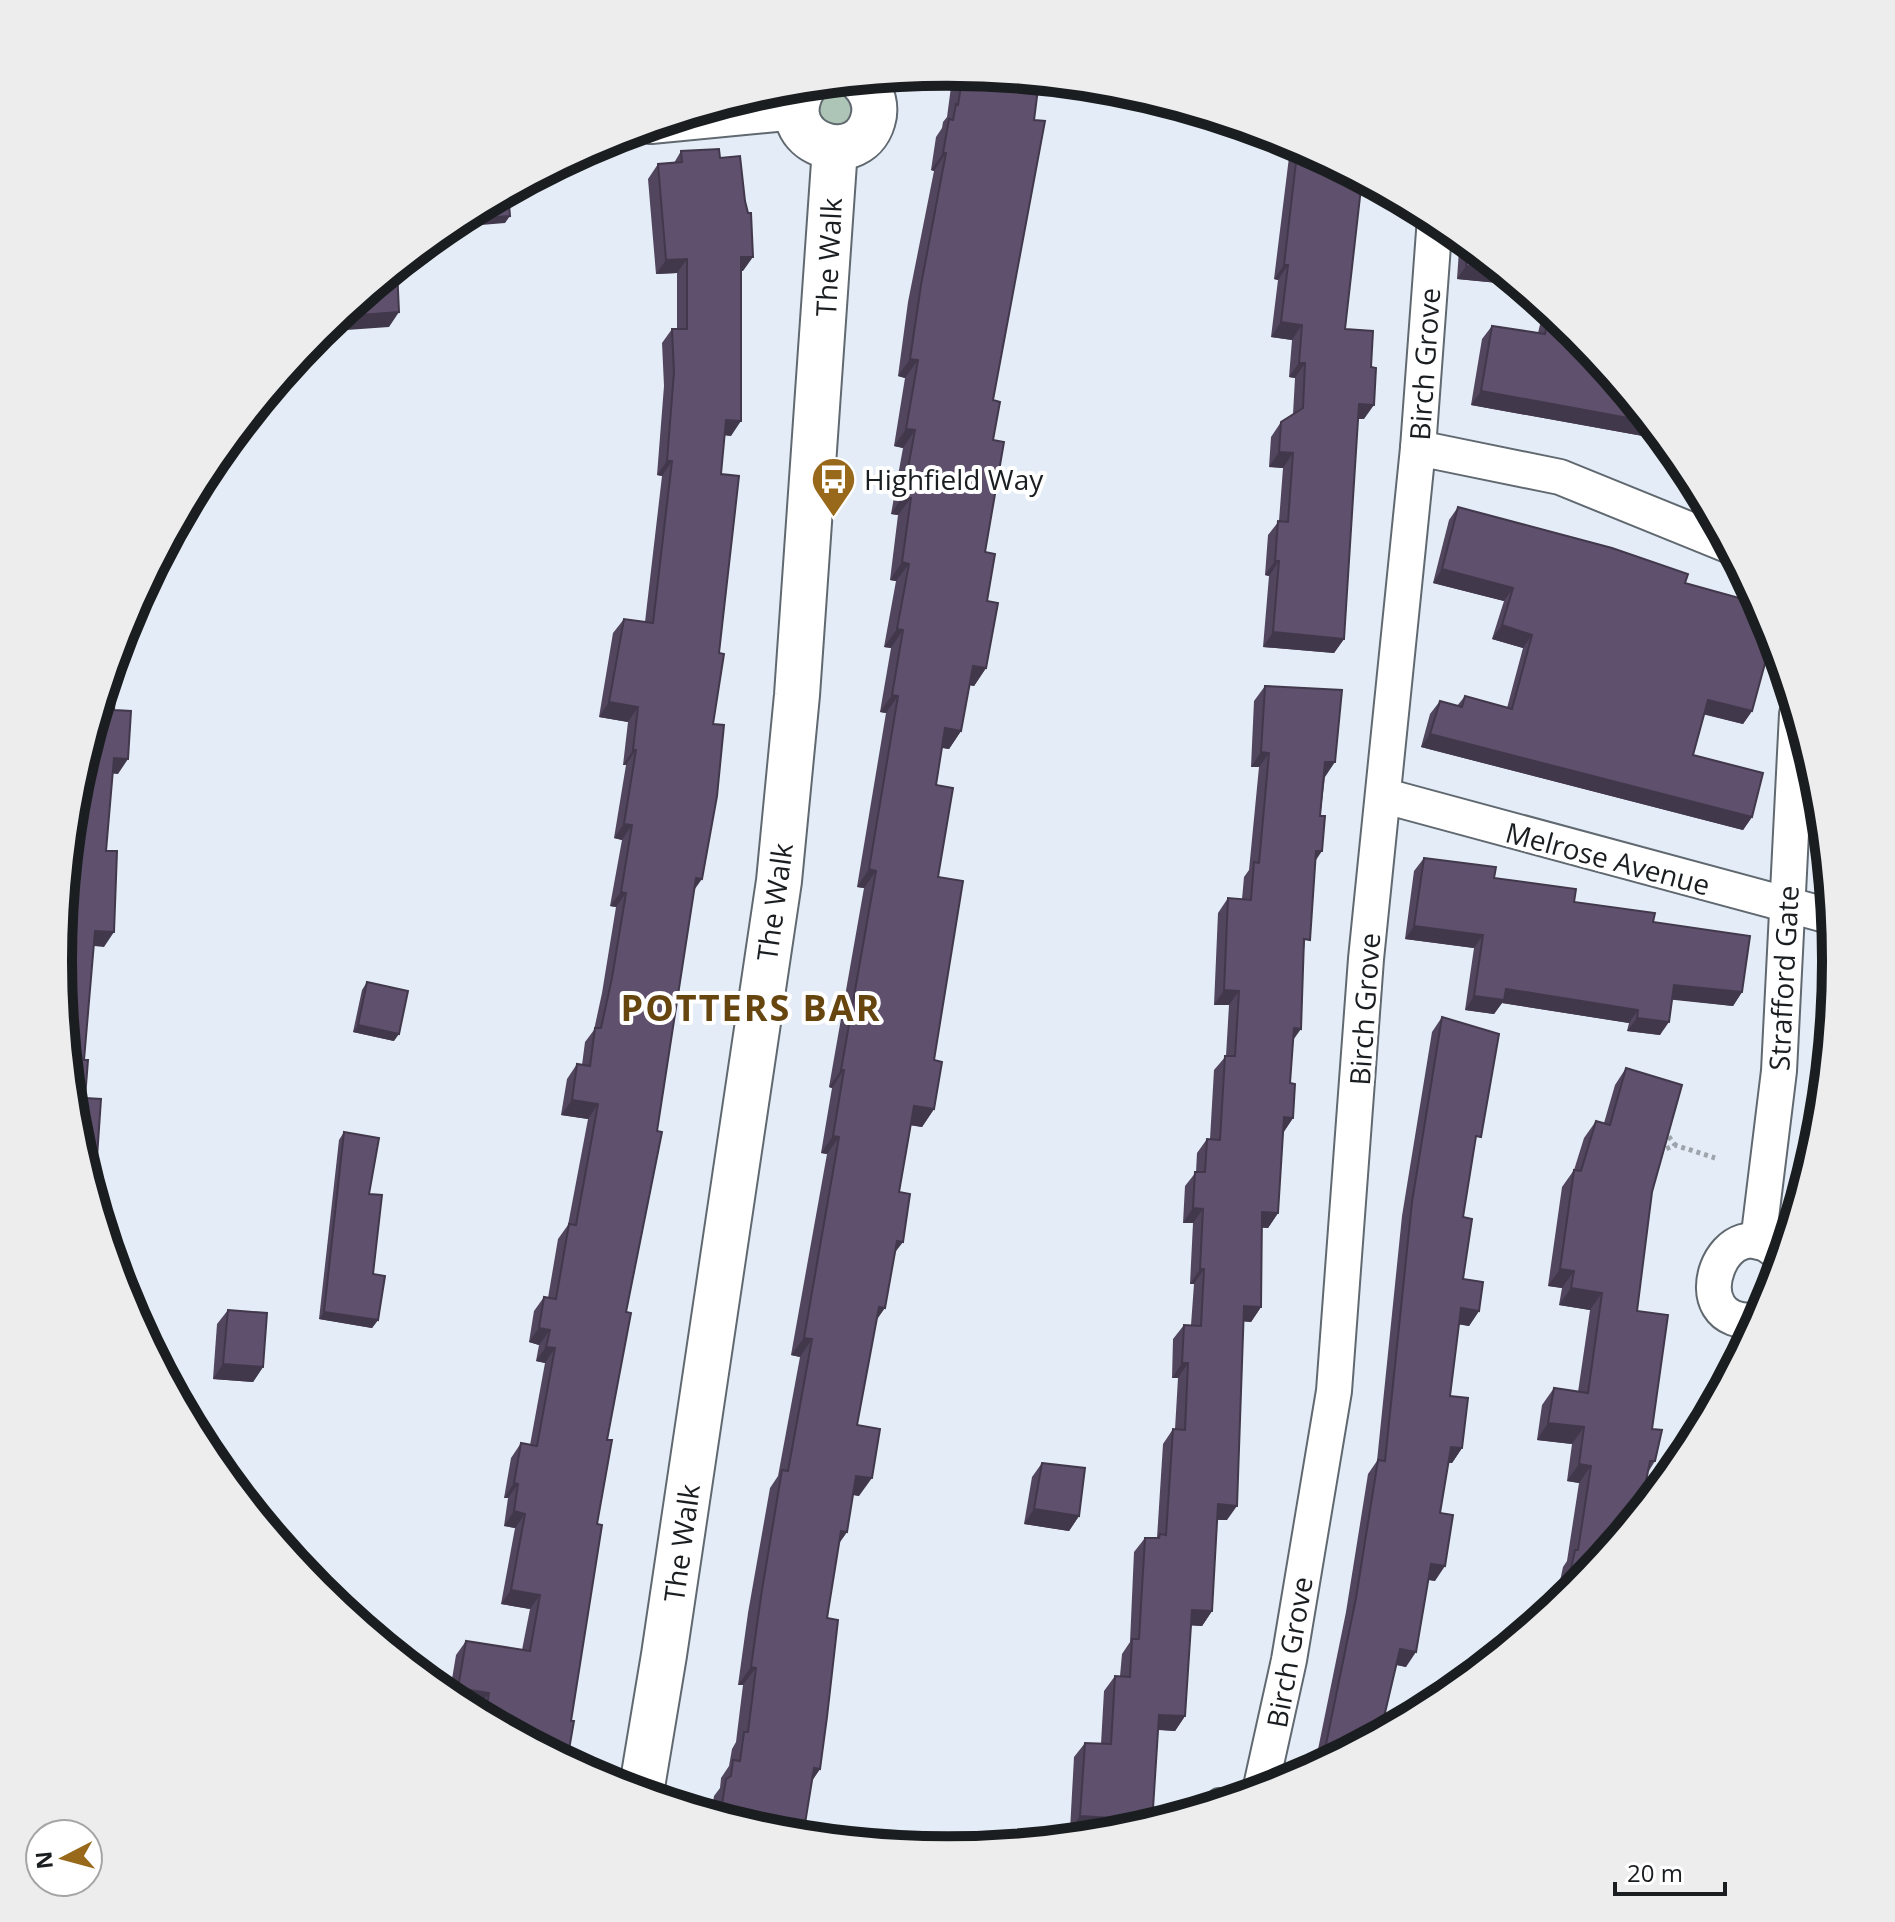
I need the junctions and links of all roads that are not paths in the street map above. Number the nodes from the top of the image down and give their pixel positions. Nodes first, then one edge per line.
1 (868, 89) edge
2 (800, 99) edge
3 (754, 107) edge
4 (835, 148) junction
5 (1434, 233) edge
6 (1418, 448) junction
7 (1715, 540) edge
8 (1795, 744) edge
9 (1385, 796) junction
10 (1787, 907) junction
11 (1821, 914) edge
12 (1770, 1250) edge
13 (1743, 1325) edge
14 (1263, 1777) edge
15 (643, 1781) edge

1 - 4 street
2 - 3 street
2 - 4 street
4 - 15 street, The Walk
5 - 6 street, Birch Grove
6 - 7 street
6 - 9 street, Birch Grove
8 - 10 street, Strafford Gate
9 - 10 street, Melrose Avenue
9 - 14 street, Birch Grove
10 - 11 street, Melrose Avenue
10 - 12 street, Strafford Gate
12 - 13 street, Strafford Gate

